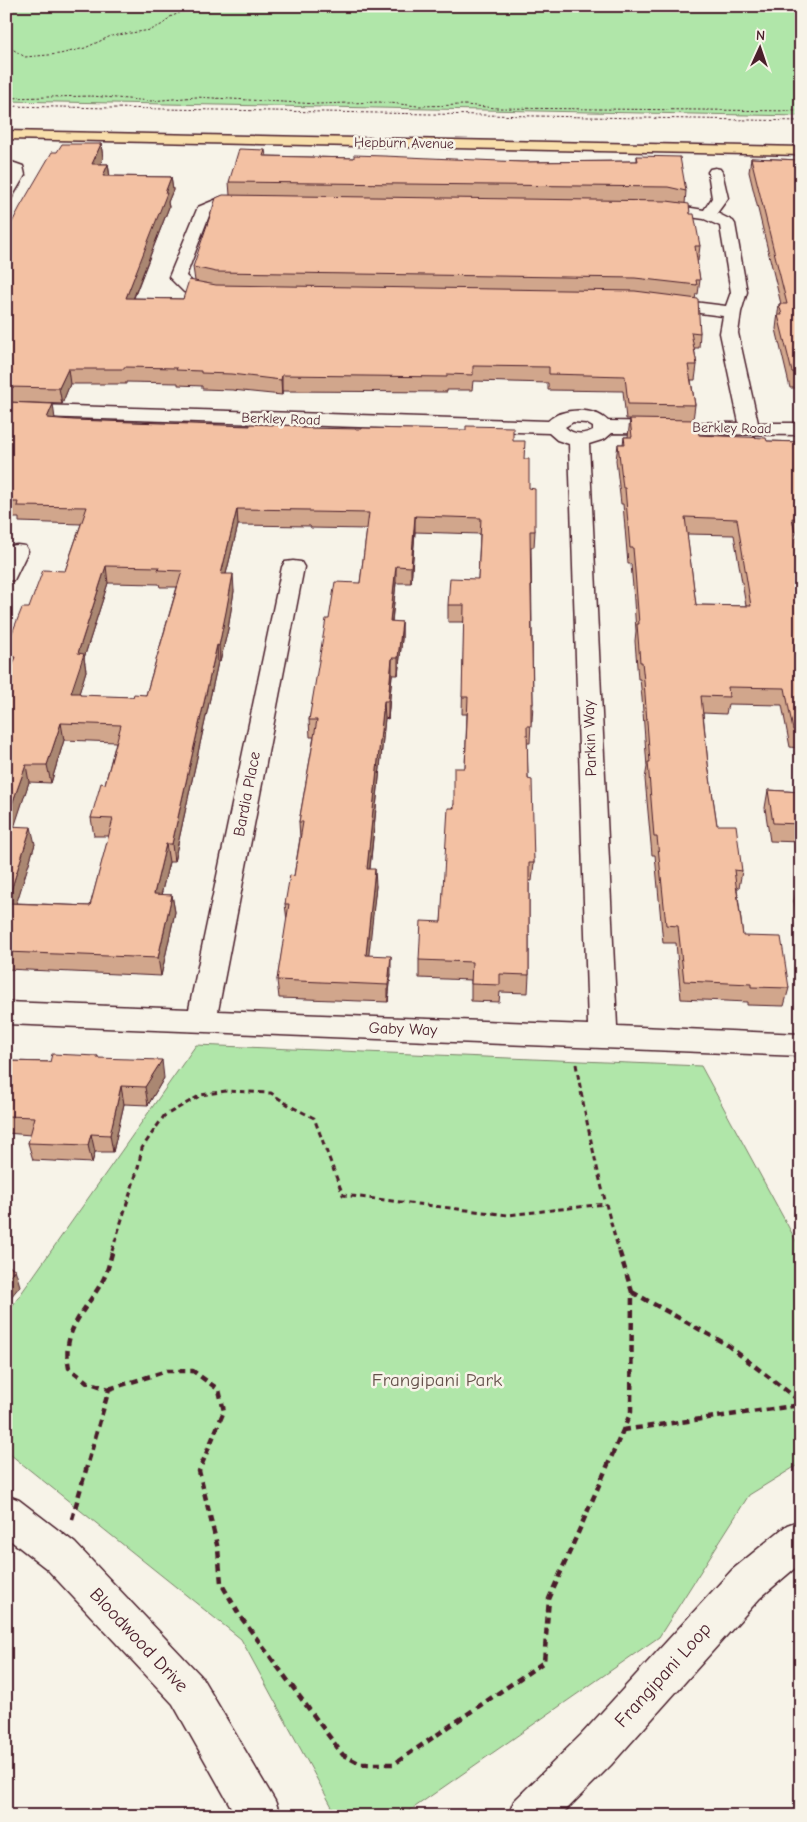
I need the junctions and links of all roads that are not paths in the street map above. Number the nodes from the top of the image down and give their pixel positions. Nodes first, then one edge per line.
1 (6, 136) edge
2 (801, 152) edge
3 (6, 164) edge
4 (715, 172) dead end
5 (6, 196) edge
6 (267, 202) edge
7 (636, 207) edge
8 (708, 214) junction
9 (237, 293) edge
10 (644, 301) edge
11 (732, 312) junction
12 (6, 410) edge
13 (555, 427) junction
14 (604, 427) junction
15 (750, 428) junction
16 (801, 429) edge
17 (579, 440) junction
18 (16, 551) dead end
19 (293, 567) dead end
20 (6, 575) edge
21 (6, 1013) edge
22 (201, 1021) junction
23 (603, 1037) junction
24 (801, 1045) edge
25 (6, 1513) edge
26 (801, 1538) edge
27 (260, 1816) edge
28 (529, 1816) edge

1 - 2 main road, Hepburn Avenue
3 - 5 street
4 - 8 street
6 - 9 street
7 - 8 street
8 - 11 street
10 - 11 street
11 - 15 street
12 - 13 street, Berkley Road
13 - 14 street
13 - 17 street
14 - 15 street, Berkley Road
14 - 17 street
15 - 16 street, Berkley Road
17 - 23 street, Parkin Way
18 - 20 street
19 - 22 street, Bardia Place
21 - 22 street, Gaby Way
22 - 23 street, Gaby Way
23 - 24 street, Gaby Way
25 - 27 street, Bloodwood Drive
26 - 28 street, Frangipani Loop

